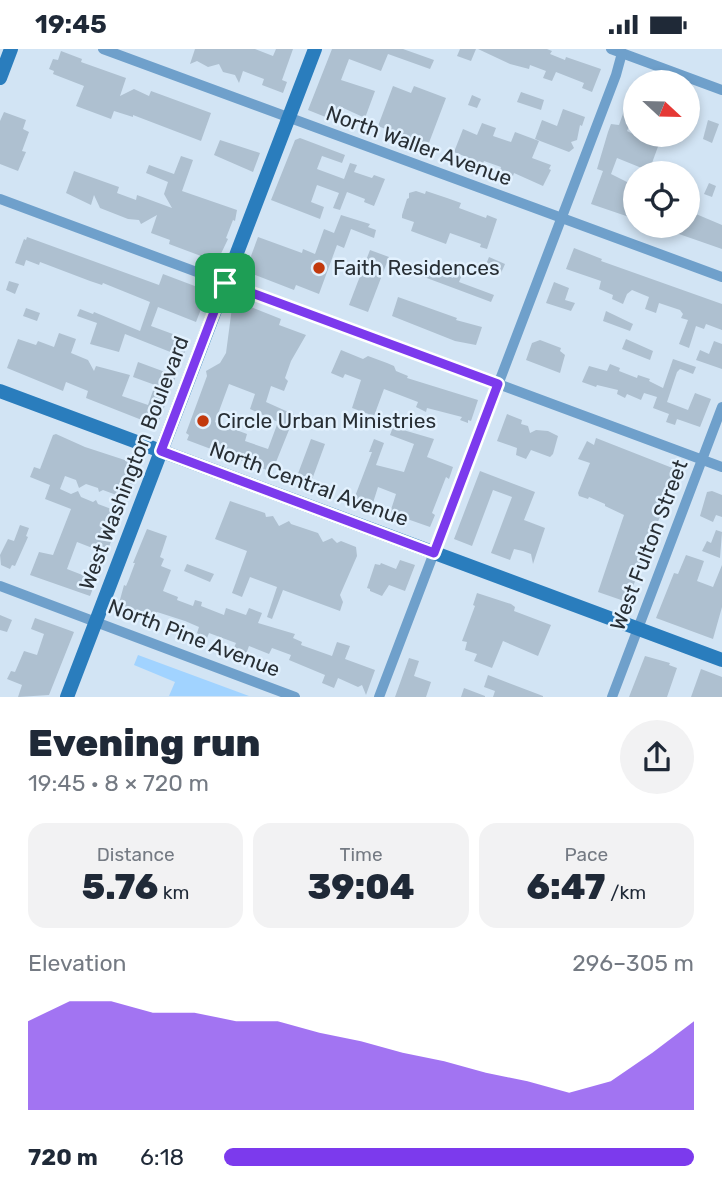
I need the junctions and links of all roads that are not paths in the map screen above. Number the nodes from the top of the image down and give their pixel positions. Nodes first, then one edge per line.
1 (11, 49) edge
2 (103, 49) edge
3 (315, 49) edge
4 (611, 49) edge
5 (623, 50) edge
6 (0, 78) edge
7 (722, 90) edge
8 (288, 118) junction
9 (0, 199) edge
10 (560, 218) junction
11 (722, 277) edge
12 (225, 283) junction
13 (498, 384) junction
14 (0, 391) edge
15 (722, 407) edge
16 (161, 451) junction
17 (702, 460) junction
18 (722, 467) edge
19 (434, 553) junction
20 (0, 586) edge
21 (96, 622) junction
22 (637, 629) junction
23 (722, 660) edge
24 (67, 697) edge
25 (295, 697) edge
26 (379, 697) edge
27 (612, 697) edge

1 - 6 street
2 - 8 street, North Waller Avenue
3 - 8 street, West Washington Boulevard
4 - 5 street
5 - 7 street
5 - 10 street
8 - 10 street, North Waller Avenue
8 - 12 street, West Washington Boulevard
9 - 12 street
10 - 11 street, North Waller Avenue
10 - 13 street
12 - 13 street
12 - 16 street, West Washington Boulevard
13 - 17 street
13 - 19 street
14 - 16 street, North Central Avenue
15 - 17 street, West Fulton Street
16 - 19 street, North Central Avenue
16 - 21 street, West Washington Boulevard
17 - 18 street
17 - 22 street, West Fulton Street
19 - 22 street, North Central Avenue
19 - 26 street
20 - 21 street, North Pine Avenue
21 - 24 street, West Washington Boulevard
21 - 25 street, North Pine Avenue
22 - 23 street, North Central Avenue
22 - 27 street, West Fulton Street

